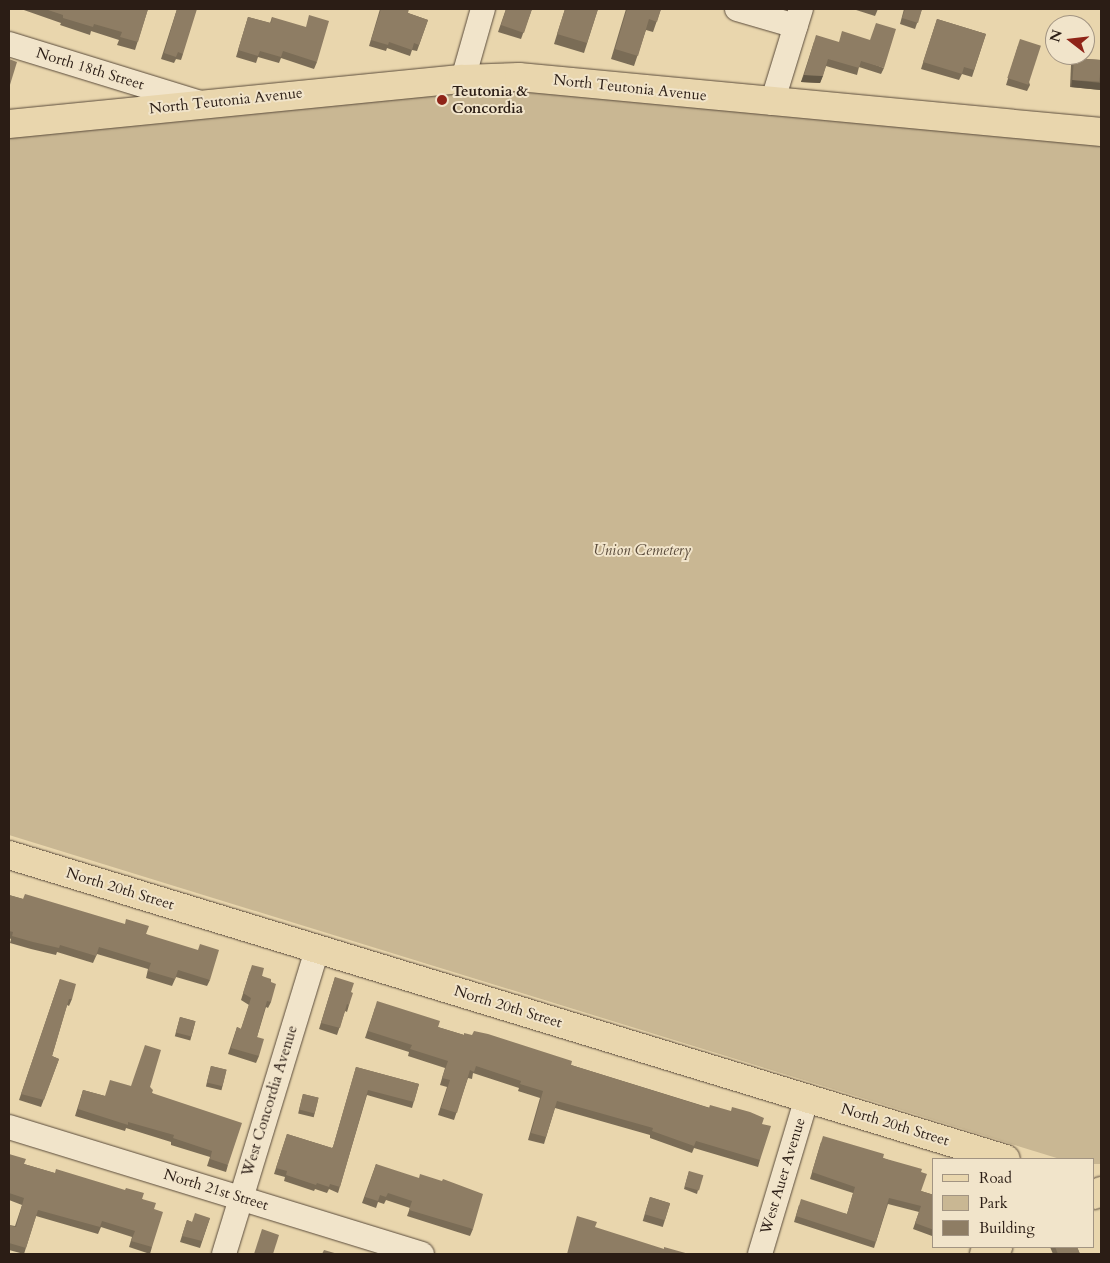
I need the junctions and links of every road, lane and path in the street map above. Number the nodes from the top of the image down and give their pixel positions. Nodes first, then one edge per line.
1 (483, 9) edge
2 (737, 9) edge
3 (798, 18) edge
4 (9, 44) edge
5 (463, 79) junction
6 (200, 103) junction
7 (772, 103) junction
8 (9, 124) edge
9 (1101, 132) edge
10 (9, 855) edge
11 (317, 949) junction
12 (807, 1097) junction
13 (9, 1127) edge
14 (1003, 1158) edge
15 (241, 1198) junction
16 (996, 1248) edge
17 (224, 1254) edge
18 (422, 1254) edge
19 (760, 1254) edge
20 (984, 1254) edge

1 - 5 street
2 - 3 street
3 - 7 street
4 - 6 street, North 18th Street
5 - 6 main road, North Teutonia Avenue
5 - 7 main road, North Teutonia Avenue
6 - 8 main road, North Teutonia Avenue
7 - 9 main road, North Teutonia Avenue
10 - 11 main road, North 20th Street
11 - 12 main road, North 20th Street
11 - 15 street, West Concordia Avenue
12 - 14 main road, North 20th Street
12 - 19 street, West Auer Avenue
13 - 15 street, North 21st Street
15 - 17 street, West Concordia Avenue
15 - 18 street, North 21st Street
16 - 20 main road

